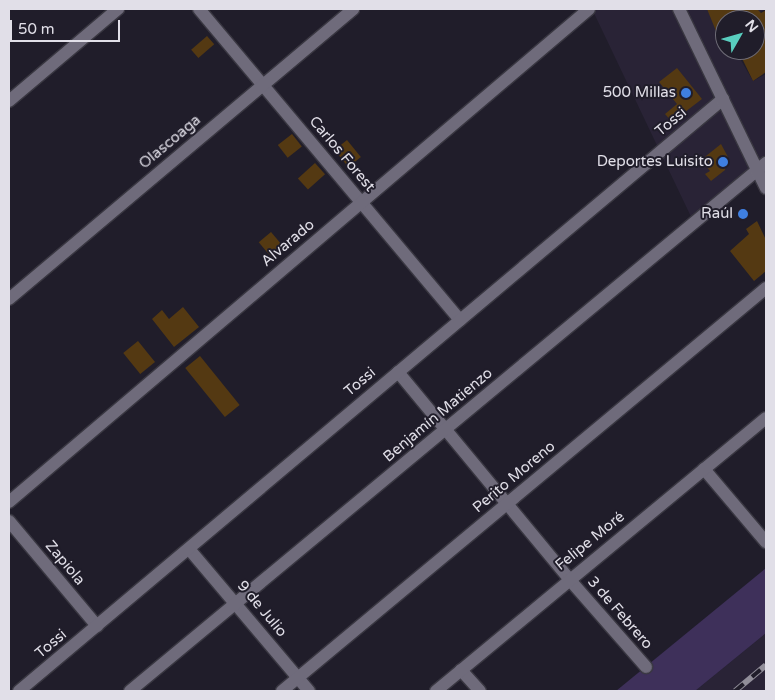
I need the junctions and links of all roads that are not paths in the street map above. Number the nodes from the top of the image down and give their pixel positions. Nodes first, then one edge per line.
1 (118, 9) edge
2 (199, 9) edge
3 (353, 9) edge
4 (589, 9) edge
5 (679, 9) edge
6 (263, 85) junction
7 (723, 99) junction
8 (9, 101) edge
9 (762, 166) edge
10 (766, 188) edge
11 (361, 202) junction
12 (766, 288) edge
13 (9, 299) edge
14 (460, 320) junction
15 (398, 372) junction
16 (766, 418) edge
17 (446, 429) junction
18 (704, 469) junction
19 (9, 502) edge
20 (507, 504) junction
21 (9, 521) edge
22 (766, 542) edge
23 (189, 549) junction
24 (569, 579) junction
25 (235, 603) junction
26 (97, 626) junction
27 (646, 667) dead end
28 (462, 670) junction
29 (298, 678) junction
30 (19, 691) edge
31 (130, 691) edge
32 (282, 691) edge
33 (309, 691) edge
34 (436, 691) edge
35 (480, 691) edge

1 - 8 street
2 - 6 street, Carlos Forest
3 - 6 street, Olascoaga
4 - 11 street, Alvarado
5 - 7 street
6 - 11 street, Carlos Forest
6 - 13 street, Olascoaga
7 - 9 street
7 - 14 street, Tossi
9 - 10 street
9 - 17 street, Benjamín Matienzo
11 - 14 street, Carlos Forest
11 - 19 street, Alvarado
12 - 20 street, Perito Moreno
14 - 15 street, Tossi
15 - 17 street, 3 de Febrero
15 - 23 street, Tossi
16 - 18 street, Felipe Moré
17 - 20 street, 3 de Febrero
17 - 25 street, Benjamín Matienzo
18 - 22 street
18 - 24 street, Felipe Moré
20 - 24 street, 3 de Febrero
20 - 29 street, Perito Moreno
21 - 26 street, Zapiola
23 - 25 street, 9 de Julio
23 - 26 street, Tossi
24 - 27 street, 3 de Febrero
24 - 28 street, Felipe Moré
25 - 29 street, 9 de Julio
25 - 31 street, Benjamín Matienzo
26 - 30 street, Tossi
28 - 34 street, Felipe Moré
28 - 35 street
29 - 32 street, Perito Moreno
29 - 33 street, 9 de Julio

